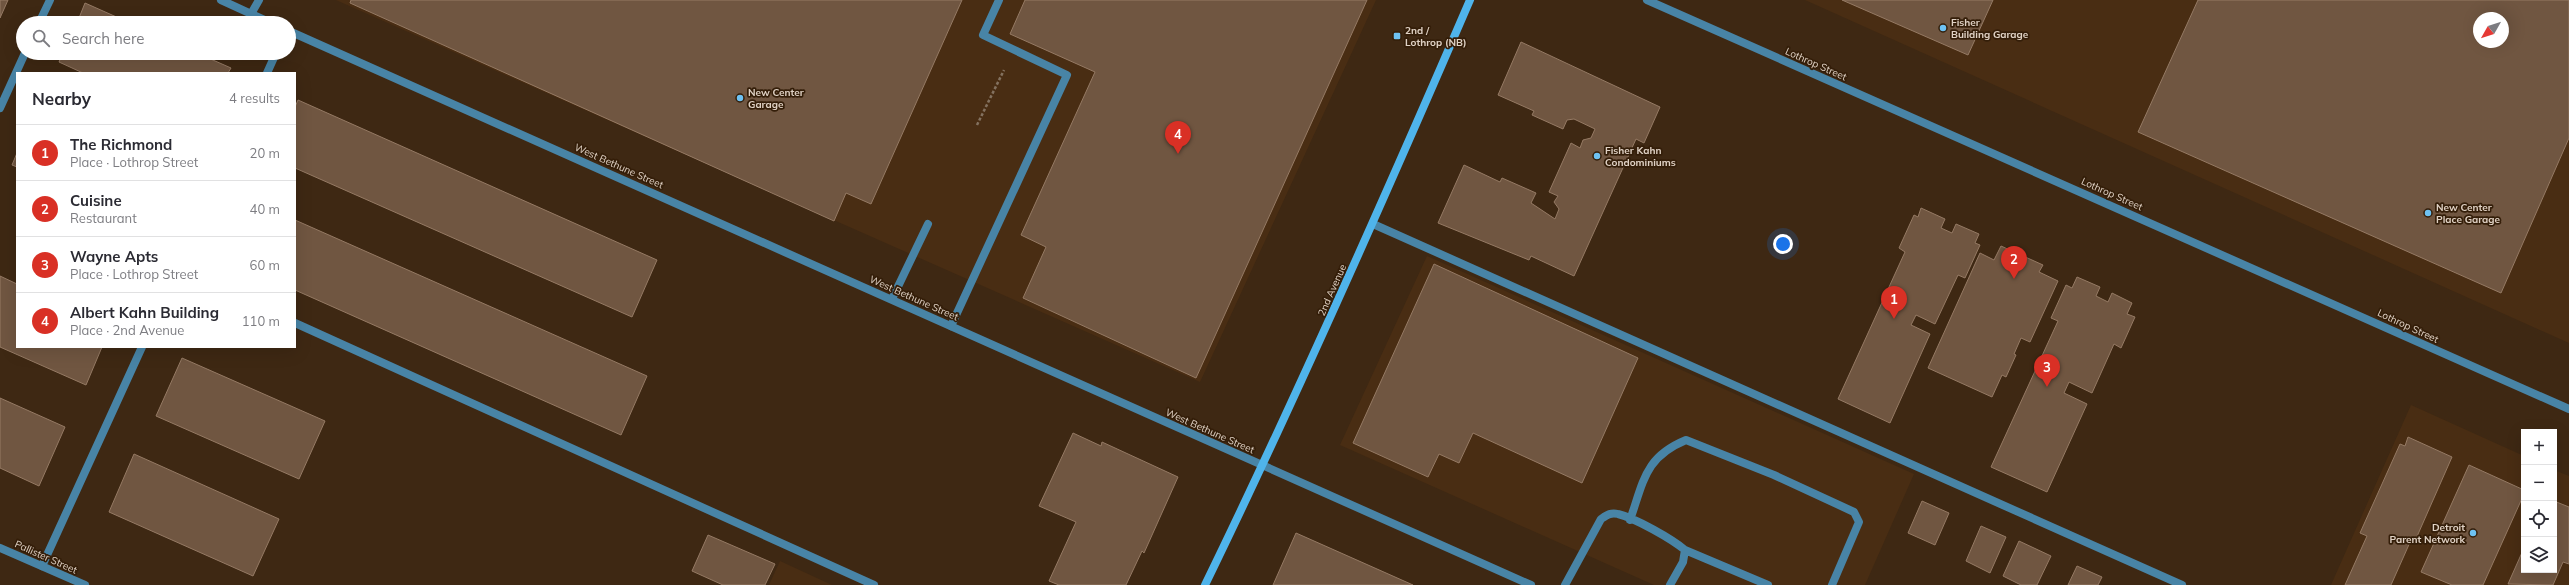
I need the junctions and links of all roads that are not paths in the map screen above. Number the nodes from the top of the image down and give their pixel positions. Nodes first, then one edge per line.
1 (50, 0) edge
2 (221, 0) edge
3 (259, 0) edge
4 (999, 0) edge
5 (1470, 0) edge
6 (1647, 0) edge
7 (251, 14) junction
8 (42, 16) edge
9 (256, 16) edge
10 (296, 34) edge
11 (22, 60) edge
12 (273, 60) edge
13 (16, 72) edge
14 (267, 72) edge
15 (16, 73) edge
16 (0, 108) edge
17 (928, 224) dead end
18 (1373, 224) junction
19 (892, 299) junction
20 (296, 323) edge
21 (951, 326) junction
22 (142, 348) edge
23 (2569, 409) edge
24 (1263, 465) junction
25 (1630, 520) junction
26 (0, 548) edge
27 (1685, 550) junction
28 (42, 566) junction
29 (84, 585) edge
30 (874, 585) edge
31 (1205, 585) edge
32 (1531, 585) edge
33 (1565, 585) edge
34 (1670, 585) edge
35 (1768, 585) edge
36 (1832, 585) edge
37 (2182, 585) edge

1 - 8 street
2 - 7 street
3 - 7 street
4 - 21 street
5 - 18 street, 2nd Avenue
6 - 23 street, Lothrop Street
7 - 9 street
10 - 19 street, West Bethune Street
11 - 13 street
12 - 14 street
15 - 16 street
17 - 19 street
18 - 24 street, 2nd Avenue
18 - 37 street
19 - 21 street, West Bethune Street
20 - 30 street
21 - 24 street, West Bethune Street
22 - 28 street
24 - 31 street, 2nd Avenue
24 - 32 street, West Bethune Street
25 - 27 street
25 - 33 street
25 - 36 street
26 - 28 street, Pallister Street
27 - 34 street
27 - 35 street
28 - 29 street, Pallister Street

